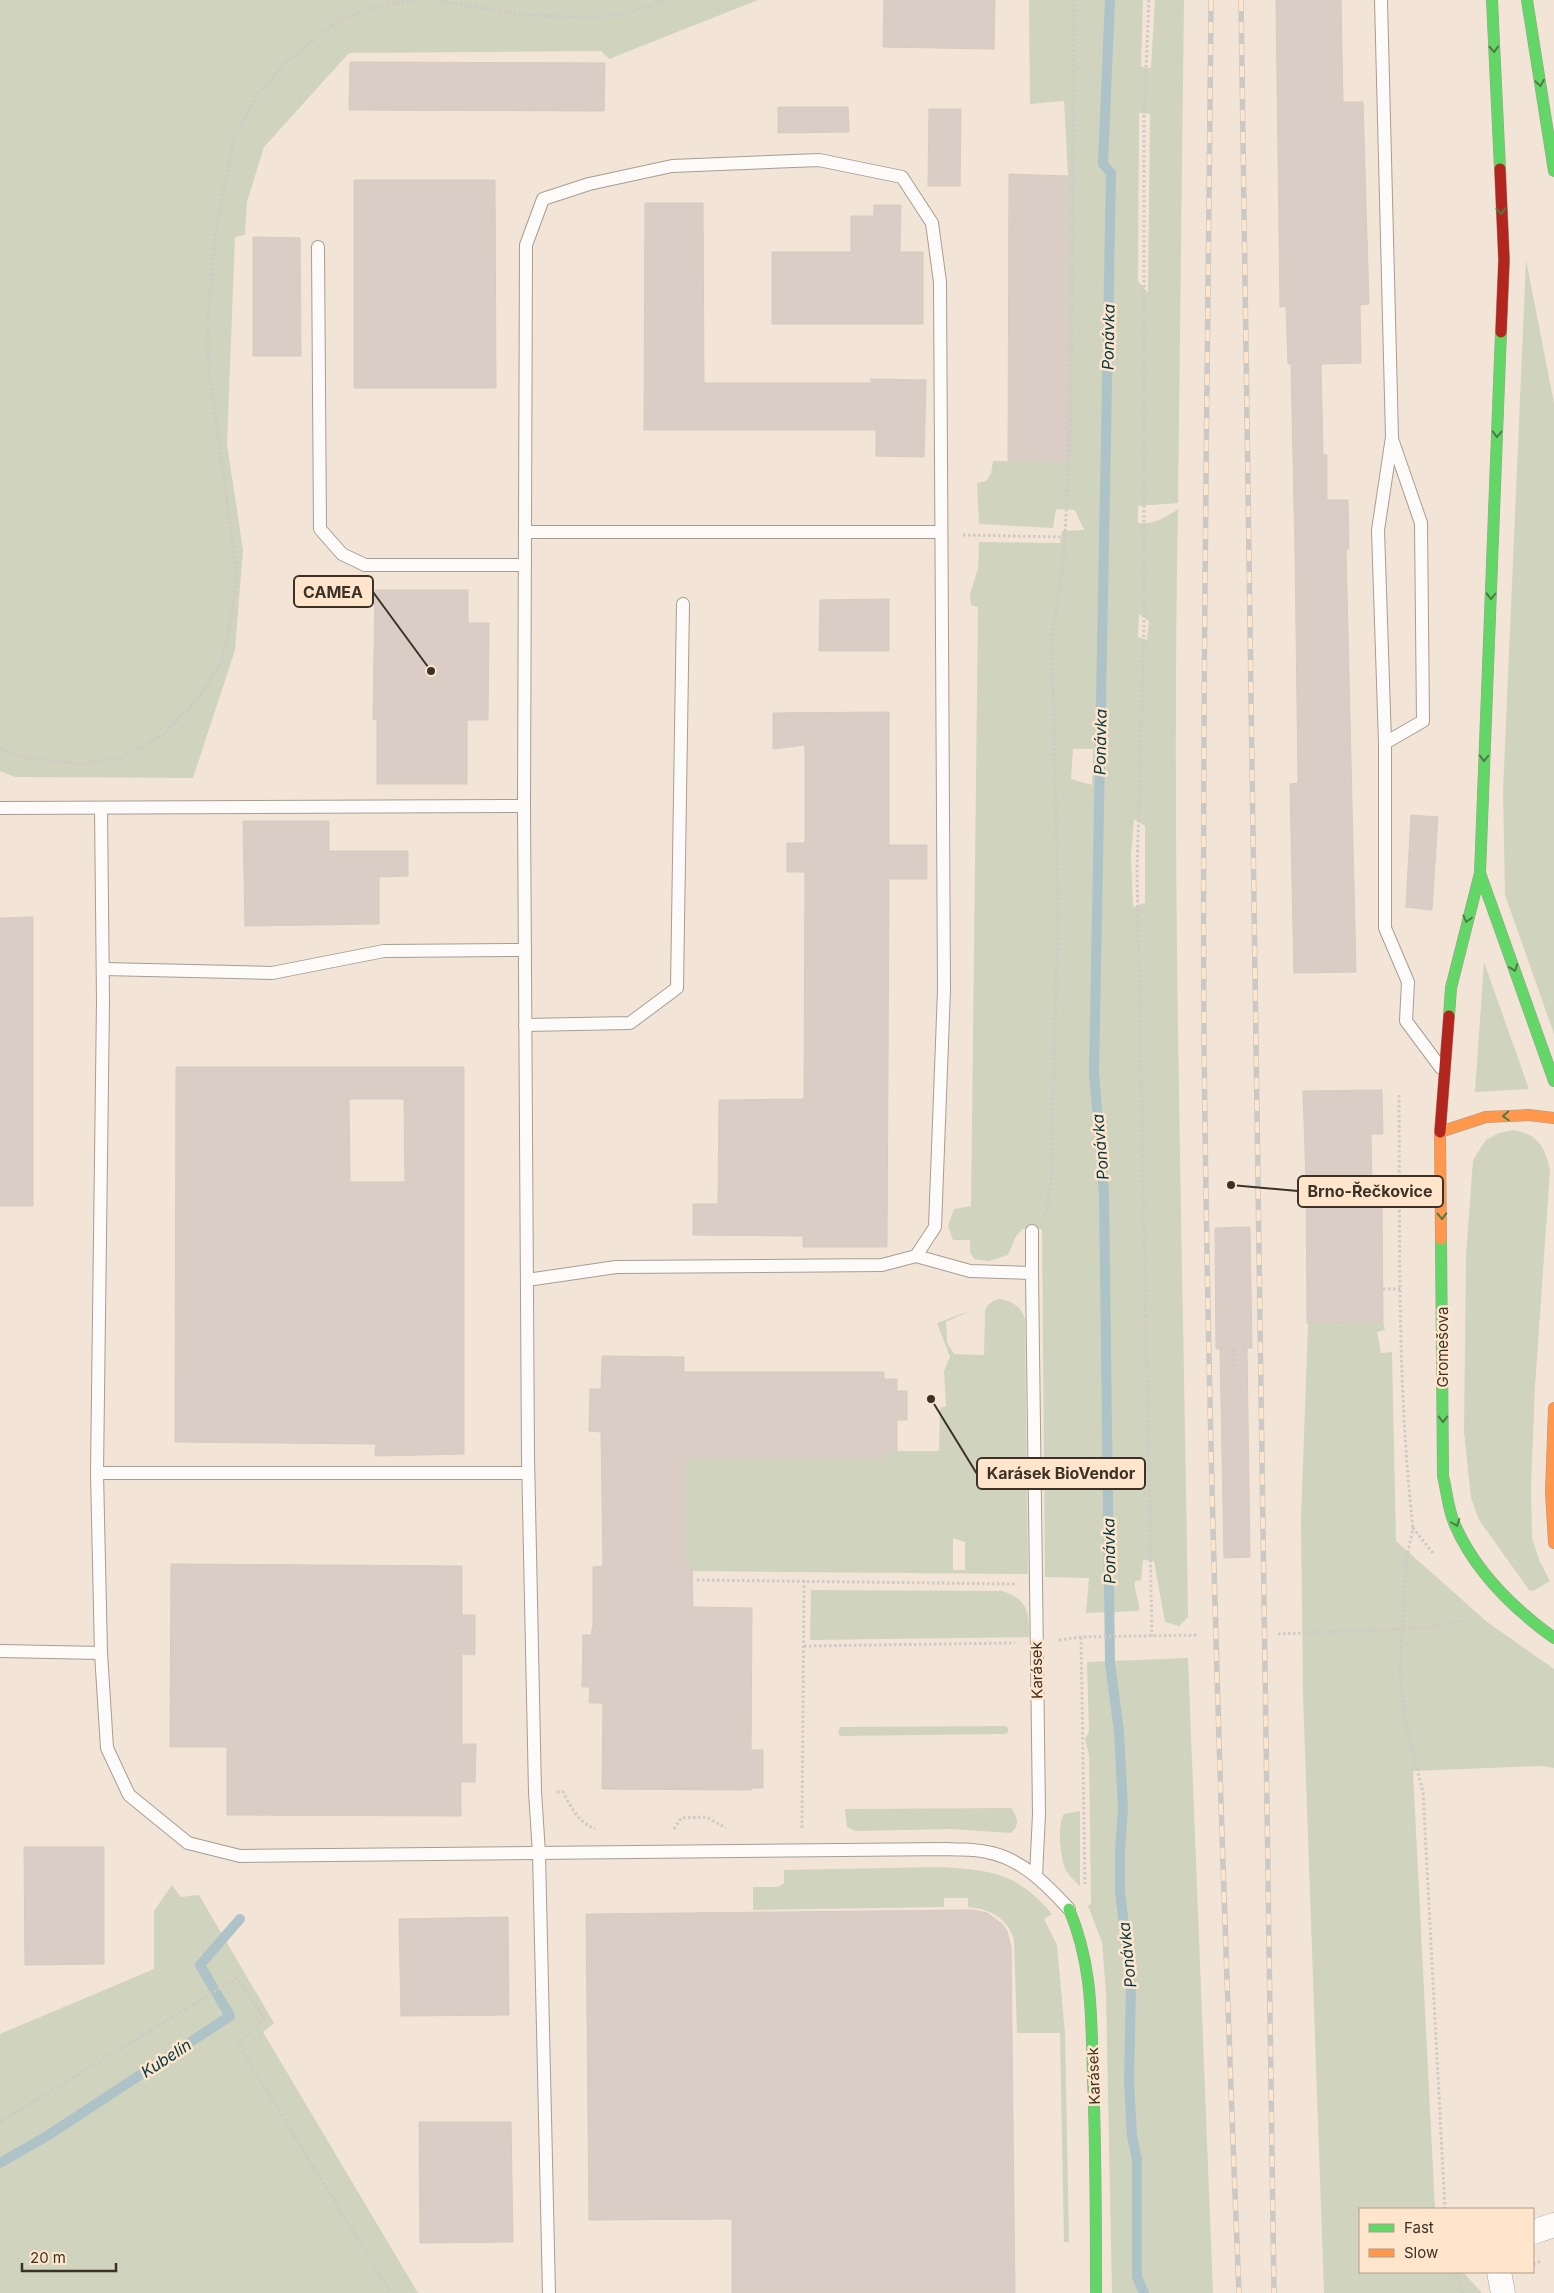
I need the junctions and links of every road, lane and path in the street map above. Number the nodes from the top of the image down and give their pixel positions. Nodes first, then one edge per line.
1 (415, 0) edge
2 (434, 0) edge
3 (668, 0) edge
4 (1074, 0) edge
5 (1149, 0) edge
6 (1381, 0) edge
7 (1492, 0) edge
8 (1527, 0) edge
9 (1554, 171) edge
10 (318, 247) dead end
11 (1392, 437) junction
12 (525, 532) junction
13 (942, 532) junction
14 (979, 535) dead end
15 (1065, 537) junction
16 (525, 565) junction
17 (682, 604) dead end
18 (1385, 743) junction
19 (0, 749) edge
20 (524, 806) junction
21 (0, 808) edge
22 (101, 808) junction
23 (1480, 873) junction
24 (525, 950) junction
25 (103, 969) junction
26 (525, 1025) junction
27 (1445, 1073) junction
28 (1554, 1081) edge
29 (1399, 1095) dead end
30 (1554, 1118) edge
31 (1440, 1132) junction
32 (1032, 1232) joint
33 (916, 1256) junction
34 (1032, 1273) junction
35 (527, 1280) junction
36 (1383, 1289) dead end
37 (1400, 1289) junction
38 (1234, 1349) dead end
39 (1234, 1370) dead end
40 (1554, 1408) edge
41 (528, 1473) junction
42 (97, 1474) junction
43 (1412, 1528) junction
44 (1422, 1540) dead end
45 (1554, 1543) edge
46 (697, 1580) dead end
47 (804, 1581) junction
48 (1035, 1584) junction
49 (1466, 1620) dead end
50 (1403, 1630) junction
51 (1278, 1634) dead end
52 (1199, 1635) dead end
53 (1152, 1636) junction
54 (1081, 1637) junction
55 (1554, 1638) edge
56 (1036, 1642) junction
57 (804, 1646) junction
58 (0, 1651) edge
59 (102, 1653) junction
60 (535, 1792) junction
61 (597, 1830) dead end
62 (730, 1830) dead end
63 (794, 1830) dead end
64 (672, 1832) dead end
65 (539, 1853) junction
66 (1036, 1876) junction
67 (1069, 1909) junction
68 (0, 2122) edge
69 (1445, 2208) edge
70 (1554, 2225) edge
71 (1534, 2232) edge
72 (1456, 2273) edge
73 (1499, 2273) edge
74 (392, 2293) edge
75 (549, 2293) edge
76 (1096, 2293) edge
77 (1463, 2293) edge
78 (1503, 2293) edge

1 - 19 path
2 - 3 path
4 - 15 path
5 - 53 path
6 - 11 lane
7 -> 23 main road
8 -> 9 main road
10 - 16 lane
11 - 18 lane
11 - 18 lane
12 - 13 lane
12 - 13 lane
12 - 16 lane
13 - 33 lane
14 - 15 path
15 - 32 path
16 - 20 lane
17 - 26 lane
18 - 27 lane
20 - 22 lane
20 - 24 lane
21 - 22 lane
22 - 25 lane, Karásek
23 -> 27 main road, Gromešova
23 -> 28 main road
24 - 25 lane
24 - 26 lane
25 - 42 lane, Karásek
26 - 35 lane
27 - 31 main road, Gromešova
29 - 37 path
30 -> 31 main road
31 -> 55 main road, Gromešova
32 - 34 lane, Karásek
33 - 34 lane
33 - 35 lane
34 - 48 lane, Karásek
35 - 41 lane
36 - 37 path
37 - 43 path
38 - 39 path
40 - 45 main road
41 - 42 lane
41 - 60 lane
42 - 59 lane, Karásek
43 - 44 path
43 - 50 path
46 - 47 path
47 - 48 path
47 - 57 path
48 - 56 lane, Karásek
49 - 50 path
50 - 51 path
50 - 69 path
52 - 53 path
53 - 54 path
54 - 56 path
54 - 67 path
56 - 57 path
56 - 66 lane, Karásek
57 - 63 path
58 - 59 lane
59 - 65 lane, Karásek
60 - 61 path
60 - 65 lane
62 - 64 path
65 - 66 lane, Karásek
65 - 75 lane
66 - 67 lane, Karásek
67 - 76 main road, Karásek
68 - 74 path
70 - 71 street
72 - 77 path
73 - 78 street

